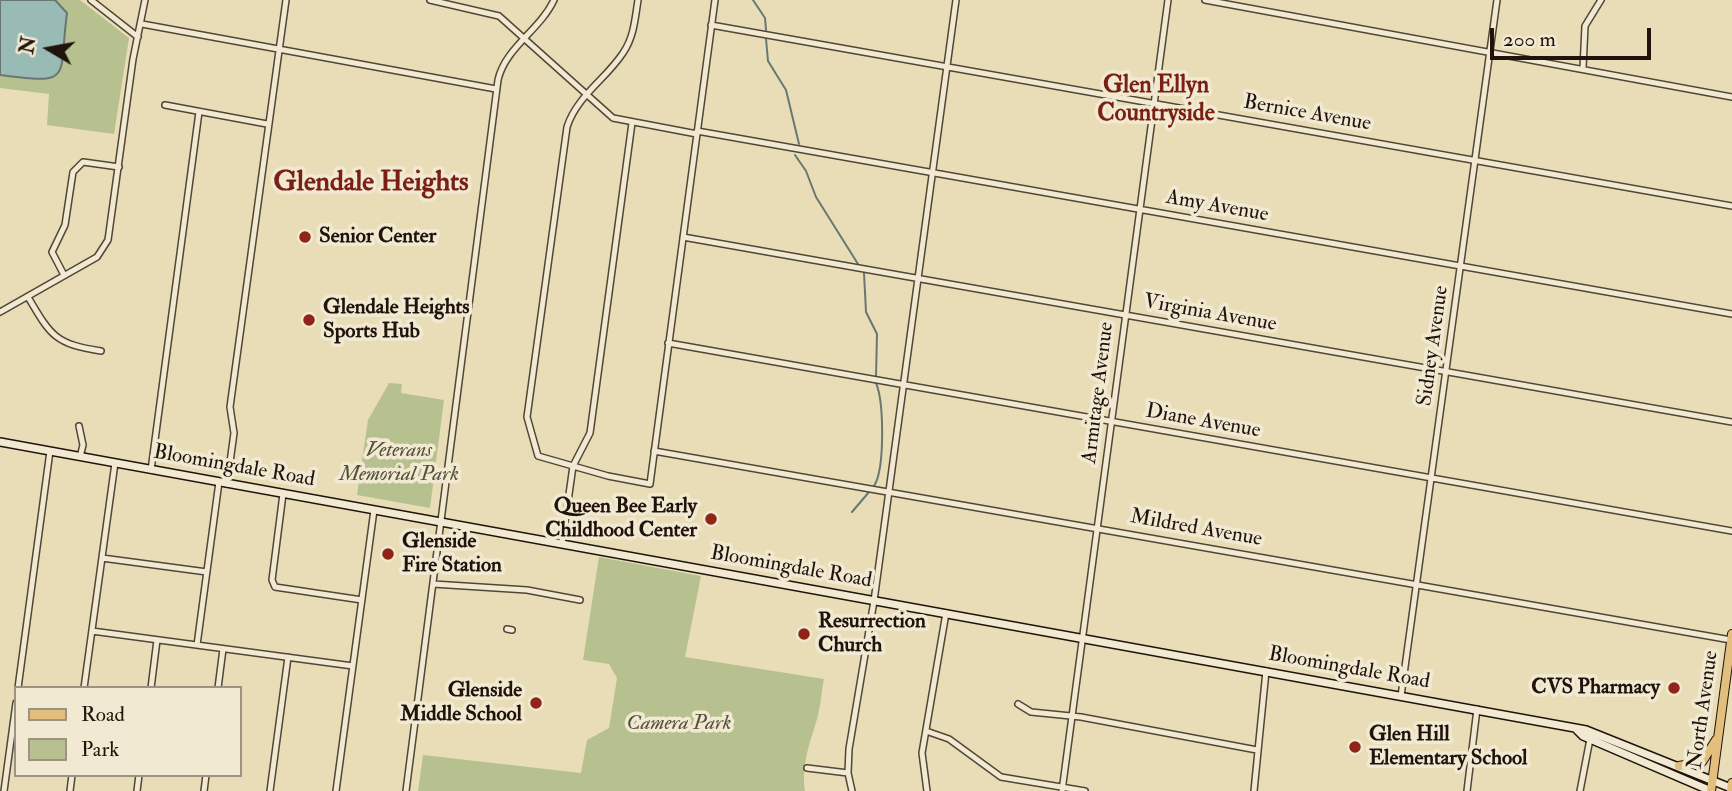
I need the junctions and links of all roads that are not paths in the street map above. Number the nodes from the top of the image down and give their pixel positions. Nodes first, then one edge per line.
1 (91, 0) edge
2 (145, 0) edge
3 (286, 0) edge
4 (430, 0) edge
5 (554, 0) edge
6 (638, 0) edge
7 (715, 0) edge
8 (956, 0) edge
9 (1168, 0) edge
10 (1205, 0) edge
11 (1497, 0) edge
12 (1601, 0) edge
13 (441, 1) edge
14 (142, 24) junction
15 (711, 25) junction
16 (138, 37) junction
17 (526, 39) junction
18 (277, 49) junction
19 (1489, 51) junction
20 (947, 66) junction
21 (1583, 68) junction
22 (496, 89) junction
23 (586, 95) junction
24 (1732, 97) edge
25 (1154, 103) junction
26 (164, 105) dead end
27 (199, 112) junction
28 (632, 123) junction
29 (267, 124) junction
30 (697, 133) junction
31 (1475, 160) junction
32 (119, 167) junction
33 (933, 172) junction
34 (1732, 206) edge
35 (1139, 209) junction
36 (683, 237) junction
37 (1460, 266) junction
38 (64, 275) junction
39 (918, 279) junction
40 (28, 297) junction
41 (0, 312) edge
42 (1732, 314) edge
43 (1125, 315) junction
44 (668, 343) junction
45 (101, 351) dead end
46 (1446, 372) junction
47 (904, 385) junction
48 (1112, 422) junction
49 (1732, 422) edge
50 (79, 426) dead end
51 (0, 443) edge
52 (654, 451) junction
53 (50, 452) junction
54 (80, 457) junction
55 (115, 463) junction
56 (573, 466) junction
57 (151, 470) junction
58 (1432, 478) junction
59 (223, 483) junction
60 (889, 493) junction
61 (283, 494) junction
62 (374, 510) junction
63 (440, 522) junction
64 (1097, 528) junction
65 (1732, 531) edge
66 (562, 544) junction
67 (102, 558) junction
68 (207, 572) junction
69 (433, 584) junction
70 (1416, 585) junction
71 (362, 600) junction
72 (580, 600) dead end
73 (874, 601) junction
74 (946, 613) junction
75 (92, 631) junction
76 (1732, 637) edge
77 (1082, 638) junction
78 (157, 640) junction
79 (197, 645) junction
80 (223, 649) junction
81 (288, 657) junction
82 (353, 666) junction
83 (1266, 671) junction
84 (18, 686) edge
85 (84, 686) edge
86 (151, 686) edge
87 (218, 686) edge
88 (1401, 696) junction
89 (1018, 704) dead end
90 (1477, 709) junction
91 (14, 717) edge
92 (1072, 717) junction
93 (1576, 730) junction
94 (926, 731) junction
95 (1718, 736) junction
96 (1590, 739) junction
97 (1257, 750) junction
98 (0, 758) edge
99 (8, 760) junction
100 (1679, 766) junction
101 (807, 768) dead end
102 (848, 773) junction
103 (1712, 781) junction
104 (1731, 788) edge
105 (1063, 789) edge
106 (4, 791) edge
107 (270, 791) edge
108 (336, 791) edge
109 (406, 791) edge
110 (852, 791) edge
111 (927, 791) edge
112 (1085, 791) edge
113 (1254, 791) edge
114 (1467, 791) edge
115 (1580, 791) edge
116 (1711, 791) edge

1 - 16 street
2 - 14 street
3 - 18 street
4 - 13 street, Amy Avenue
5 - 17 street
6 - 23 street
7 - 15 street
8 - 20 street
9 - 25 street, Armitage Avenue
10 - 19 street
11 - 19 street, Sidney Avenue
12 - 21 street
13 - 17 street, Amy Avenue
14 - 16 street
14 - 18 street
15 - 20 street, Bernice Avenue
15 - 30 street
16 - 32 street
17 - 22 street
17 - 23 street, Amy Avenue
18 - 22 street
18 - 29 street
19 - 21 street
19 - 31 street, Sidney Avenue
20 - 25 street, Bernice Avenue
20 - 33 street
21 - 24 street
22 - 63 street
23 - 28 street, Amy Avenue
23 - 56 street
25 - 31 street, Bernice Avenue
25 - 35 street, Armitage Avenue
26 - 27 street
27 - 29 street
27 - 57 street
28 - 30 street, Amy Avenue
28 - 56 street
29 - 59 street
30 - 33 street, Amy Avenue
30 - 36 street
31 - 34 street, Bernice Avenue
31 - 37 street, Sidney Avenue
32 - 38 street
32 - 38 street
33 - 35 street, Amy Avenue
33 - 39 street
35 - 37 street, Amy Avenue
35 - 43 street, Armitage Avenue
36 - 39 street, Virginia Avenue
36 - 44 street
37 - 42 street, Amy Avenue
37 - 46 street, Sidney Avenue
38 - 40 street
39 - 43 street, Virginia Avenue
39 - 47 street
40 - 41 street
40 - 45 street
43 - 46 street, Virginia Avenue
43 - 48 street, Armitage Avenue
44 - 47 street, Diane Avenue
44 - 52 street
46 - 49 street, Virginia Avenue
46 - 58 street, Sidney Avenue
47 - 48 street, Diane Avenue
47 - 60 street
48 - 58 street, Diane Avenue
48 - 64 street, Armitage Avenue
50 - 54 street
51 - 53 main road, Bloomingdale Road
52 - 56 street
52 - 60 street, Mildred Avenue
53 - 54 main road, Bloomingdale Road
53 - 84 street
54 - 55 main road, Bloomingdale Road
55 - 57 main road, Bloomingdale Road
55 - 67 street
56 - 66 street
57 - 59 main road, Bloomingdale Road
58 - 65 street, Diane Avenue
58 - 70 street, Sidney Avenue
59 - 61 main road, Bloomingdale Road
59 - 68 street
60 - 64 street, Mildred Avenue
60 - 73 street
61 - 62 main road, Bloomingdale Road
61 - 71 street
62 - 63 main road, Bloomingdale Road
62 - 71 street
63 - 66 main road, Bloomingdale Road
63 - 69 street
64 - 70 street, Mildred Avenue
64 - 77 street, Armitage Avenue
66 - 73 main road, Bloomingdale Road
67 - 68 street
67 - 75 street
68 - 79 street
69 - 72 street
69 - 109 street
70 - 76 street, Mildred Avenue
70 - 88 street, Sidney Avenue
71 - 82 street
73 - 74 main road, Bloomingdale Road
73 - 102 street
74 - 77 main road, Bloomingdale Road
74 - 94 street
75 - 78 street
75 - 85 street
76 - 95 main road, North Avenue
77 - 83 main road, Bloomingdale Road
77 - 92 street, Armitage Avenue
78 - 79 street
78 - 86 street
79 - 80 street
80 - 81 street
80 - 87 street
81 - 82 street
81 - 107 street
82 - 108 street
83 - 88 main road, Bloomingdale Road
83 - 97 street
88 - 90 main road, Bloomingdale Road
89 - 92 street
90 - 93 main road, Bloomingdale Road
90 - 114 street
91 - 99 street
92 - 97 street
92 - 105 street, Armitage Avenue
93 - 96 main road, Bloomingdale Road
93 - 100 main road, Bloomingdale Road
94 - 105 street
94 - 111 street
95 - 100 main road
95 - 103 main road, North Avenue
96 - 115 street
96 - 116 main road, Bloomingdale Road
97 - 113 street
98 - 99 street
99 - 106 street
100 - 103 main road, Bloomingdale Road
101 - 102 street
102 - 110 street
103 - 104 main road, Bloomingdale Road
103 - 116 main road, North Avenue
105 - 112 street

